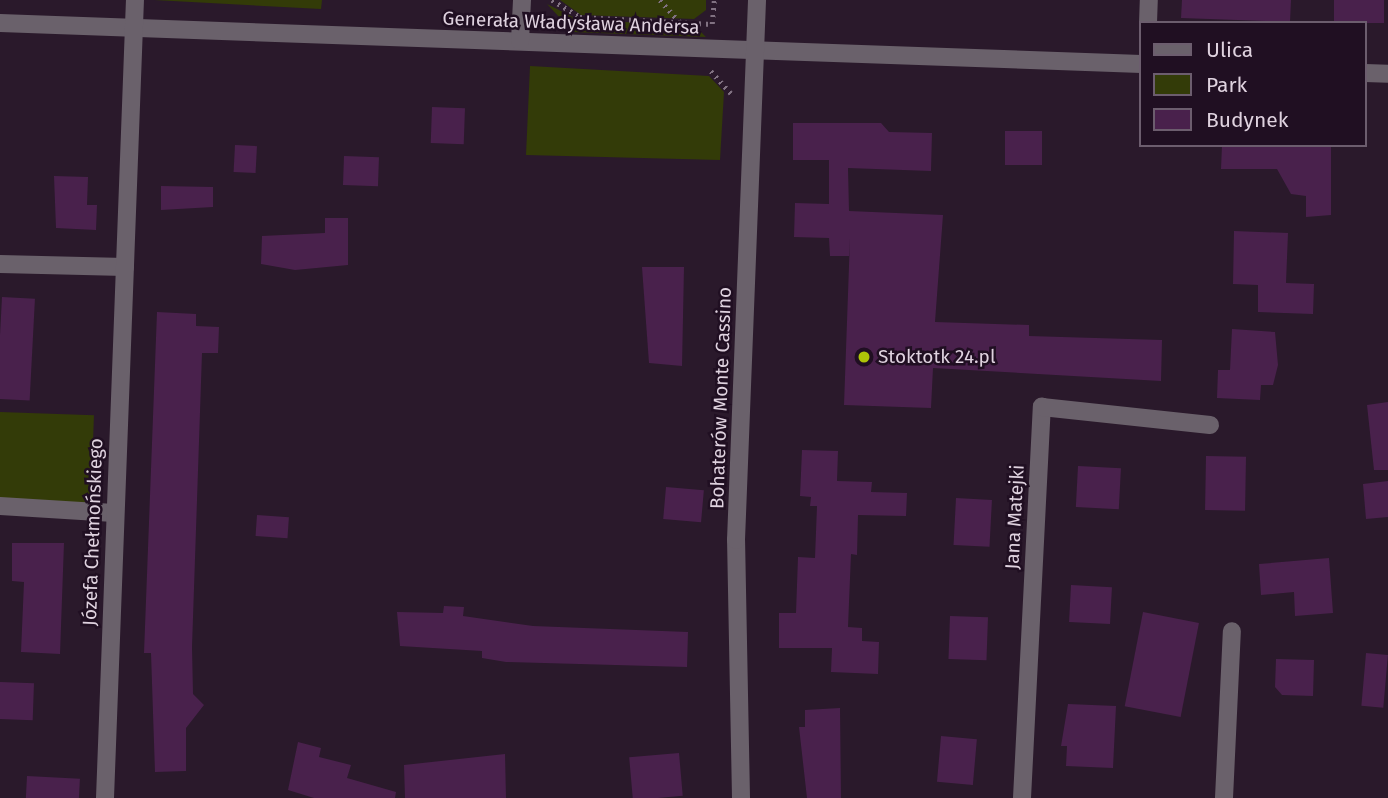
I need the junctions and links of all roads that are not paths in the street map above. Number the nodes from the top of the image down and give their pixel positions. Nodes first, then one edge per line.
1 (135, 0) edge
2 (522, 0) edge
3 (757, 0) edge
4 (1149, 0) edge
5 (1148, 21) edge
6 (0, 23) edge
7 (134, 29) junction
8 (520, 41) junction
9 (755, 52) junction
10 (1140, 64) edge
11 (1367, 73) edge
12 (1388, 74) edge
13 (0, 264) edge
14 (125, 267) junction
15 (1210, 425) dead end
16 (0, 506) edge
17 (114, 513) junction
18 (1232, 631) dead end
19 (105, 798) edge
20 (741, 798) edge
21 (1022, 798) edge
22 (1224, 798) edge

1 - 7 street, Józefa Chełmońskiego
2 - 8 street
3 - 9 street, Bohaterów Monte Cassino
4 - 5 street
6 - 7 street, Generała Władysława Andersa
7 - 8 street, Generała Władysława Andersa
7 - 14 street, Józefa Chełmońskiego
8 - 9 street, Generała Władysława Andersa
9 - 10 street, Generała Władysława Andersa
9 - 20 street, Bohaterów Monte Cassino
11 - 12 street
13 - 14 street
14 - 17 street, Józefa Chełmońskiego
15 - 21 street, Jana Matejki
16 - 17 street
17 - 19 street, Józefa Chełmońskiego
18 - 22 street

